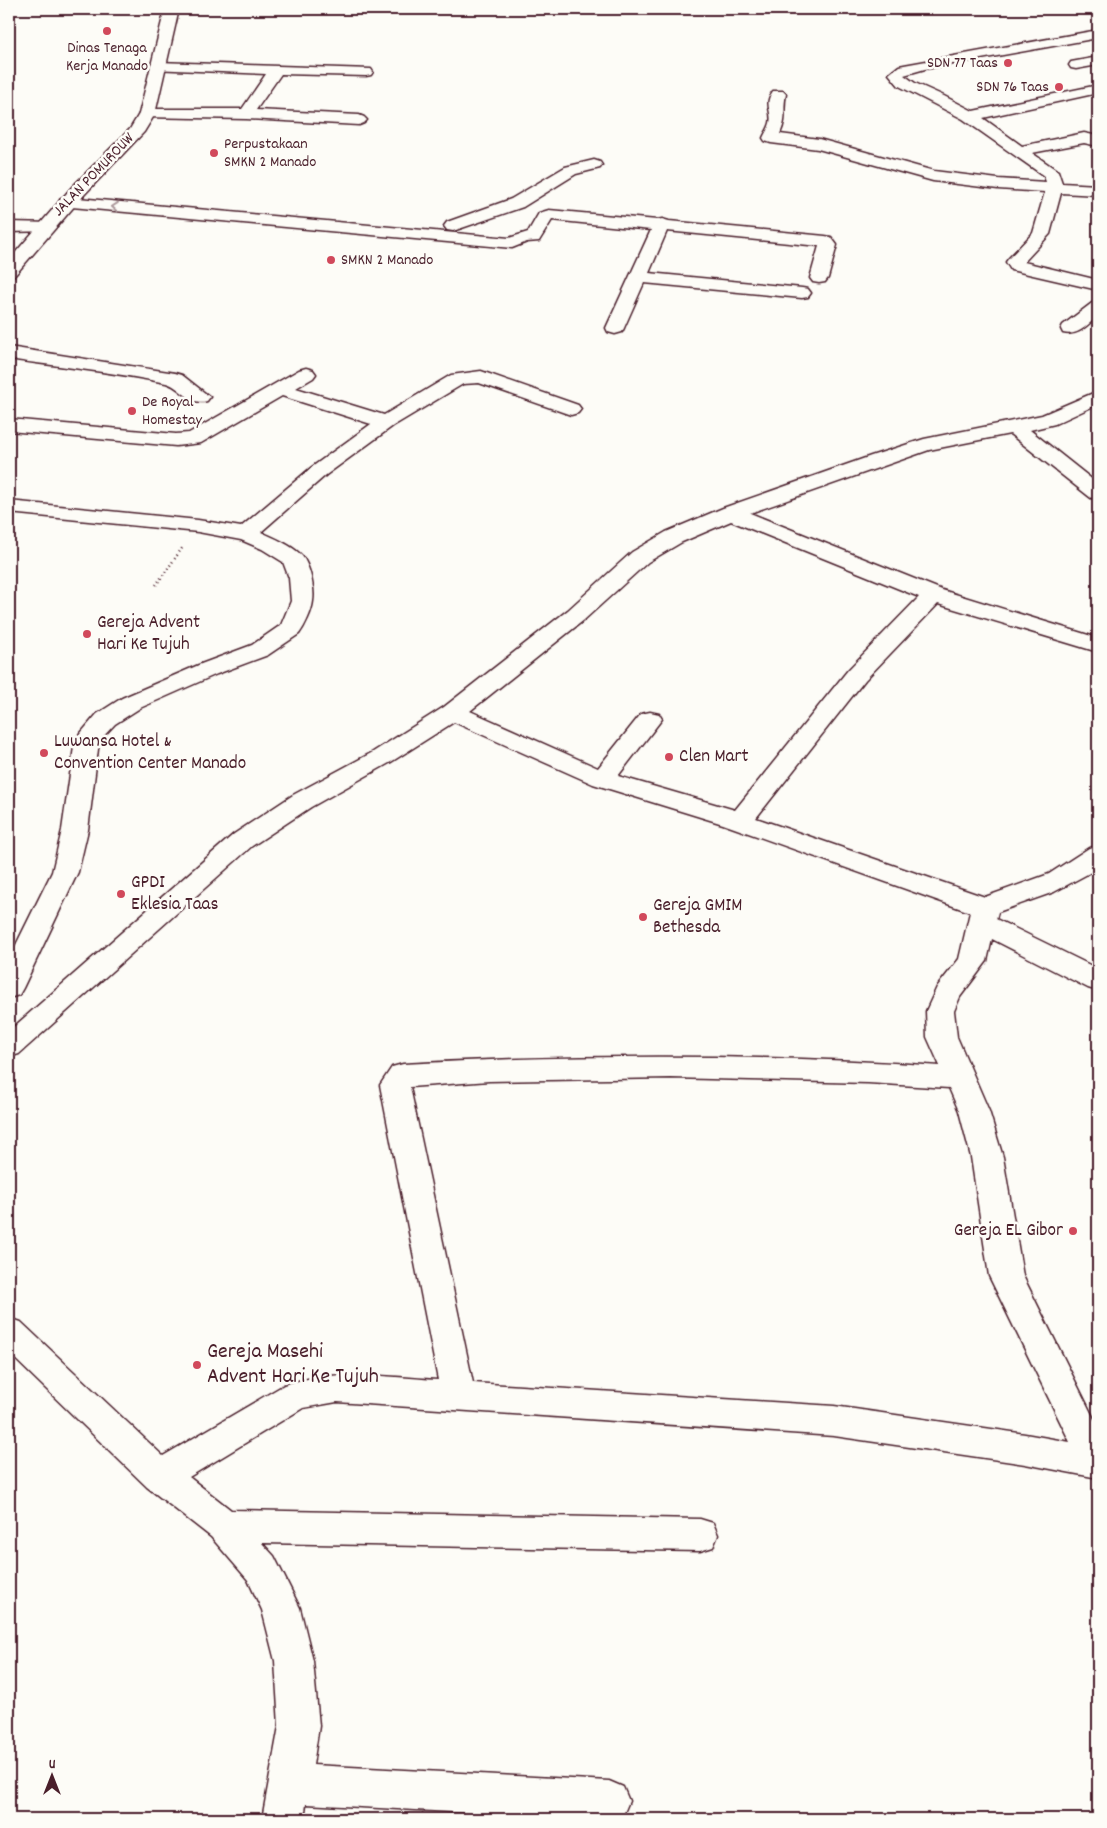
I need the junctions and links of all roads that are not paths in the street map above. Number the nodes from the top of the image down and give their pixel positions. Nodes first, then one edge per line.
1 (172, 9) edge
2 (1098, 34) edge
3 (1098, 62) edge
4 (1076, 65) dead end
5 (157, 66) junction
6 (277, 69) junction
7 (366, 72) dead end
8 (1098, 89) edge
9 (778, 94) dead end
10 (146, 114) junction
11 (246, 114) junction
12 (972, 116) junction
13 (359, 120) dead end
14 (1098, 142) edge
15 (1020, 151) junction
16 (594, 164) dead end
17 (1055, 186) junction
18 (1098, 190) edge
19 (72, 196) junction
20 (189, 207) junction
21 (662, 224) junction
22 (9, 226) edge
23 (46, 226) junction
24 (453, 226) junction
25 (524, 237) junction
26 (9, 271) edge
27 (640, 277) junction
28 (819, 278) dead end
29 (1098, 285) edge
30 (802, 293) dead end
31 (1098, 307) edge
32 (615, 328) dead end
33 (1070, 329) dead end
34 (9, 353) edge
35 (306, 374) dead end
36 (280, 390) junction
37 (200, 397) dead end
38 (1098, 397) edge
39 (30, 406) dead end
40 (571, 409) dead end
41 (386, 422) junction
42 (13, 426) edge
43 (1013, 426) junction
44 (1098, 494) edge
45 (9, 507) edge
46 (731, 513) junction
47 (246, 534) junction
48 (923, 591) junction
49 (1098, 646) edge
50 (453, 712) junction
51 (650, 719) dead end
52 (602, 779) junction
53 (730, 817) junction
54 (1098, 854) edge
55 (983, 915) junction
56 (1098, 981) edge
57 (9, 988) edge
58 (9, 1047) edge
59 (959, 1078) junction
60 (9, 1332) edge
61 (459, 1397) junction
62 (160, 1476) junction
63 (224, 1526) junction
64 (700, 1535) dead end
65 (286, 1801) edge
66 (609, 1801) dead end

1 - 5 street, JALAN POMUROUW
2 - 12 street
3 - 4 street
5 - 6 street
5 - 10 street, JALAN POMUROUW
6 - 7 street
6 - 11 street
8 - 12 street
9 - 17 street
10 - 11 street
10 - 19 street, JALAN POMUROUW
11 - 13 street
12 - 15 street
14 - 15 street
15 - 17 street
16 - 24 street
17 - 18 street
17 - 29 street
19 - 20 street
19 - 23 street, JALAN POMUROUW
20 - 24 street
20 - 25 street
21 - 25 street
21 - 27 street
21 - 28 street
22 - 23 street
23 - 26 street, JALAN POMUROUW
24 - 25 street
27 - 30 street
27 - 32 street
31 - 33 street
34 - 37 street
35 - 36 street
36 - 41 street
36 - 42 street
38 - 43 street
39 - 42 street
40 - 41 street
41 - 47 street
43 - 44 street
43 - 46 street
45 - 47 street
46 - 48 street
46 - 50 street
47 - 57 street
48 - 49 street
48 - 53 street
50 - 52 street
50 - 58 street
51 - 52 street
52 - 53 street
53 - 55 street
54 - 55 street
55 - 56 street
55 - 59 street
59 - 61 street
59 - 61 street
60 - 62 street
61 - 62 street
62 - 63 street
63 - 64 street
63 - 65 street
65 - 66 street

